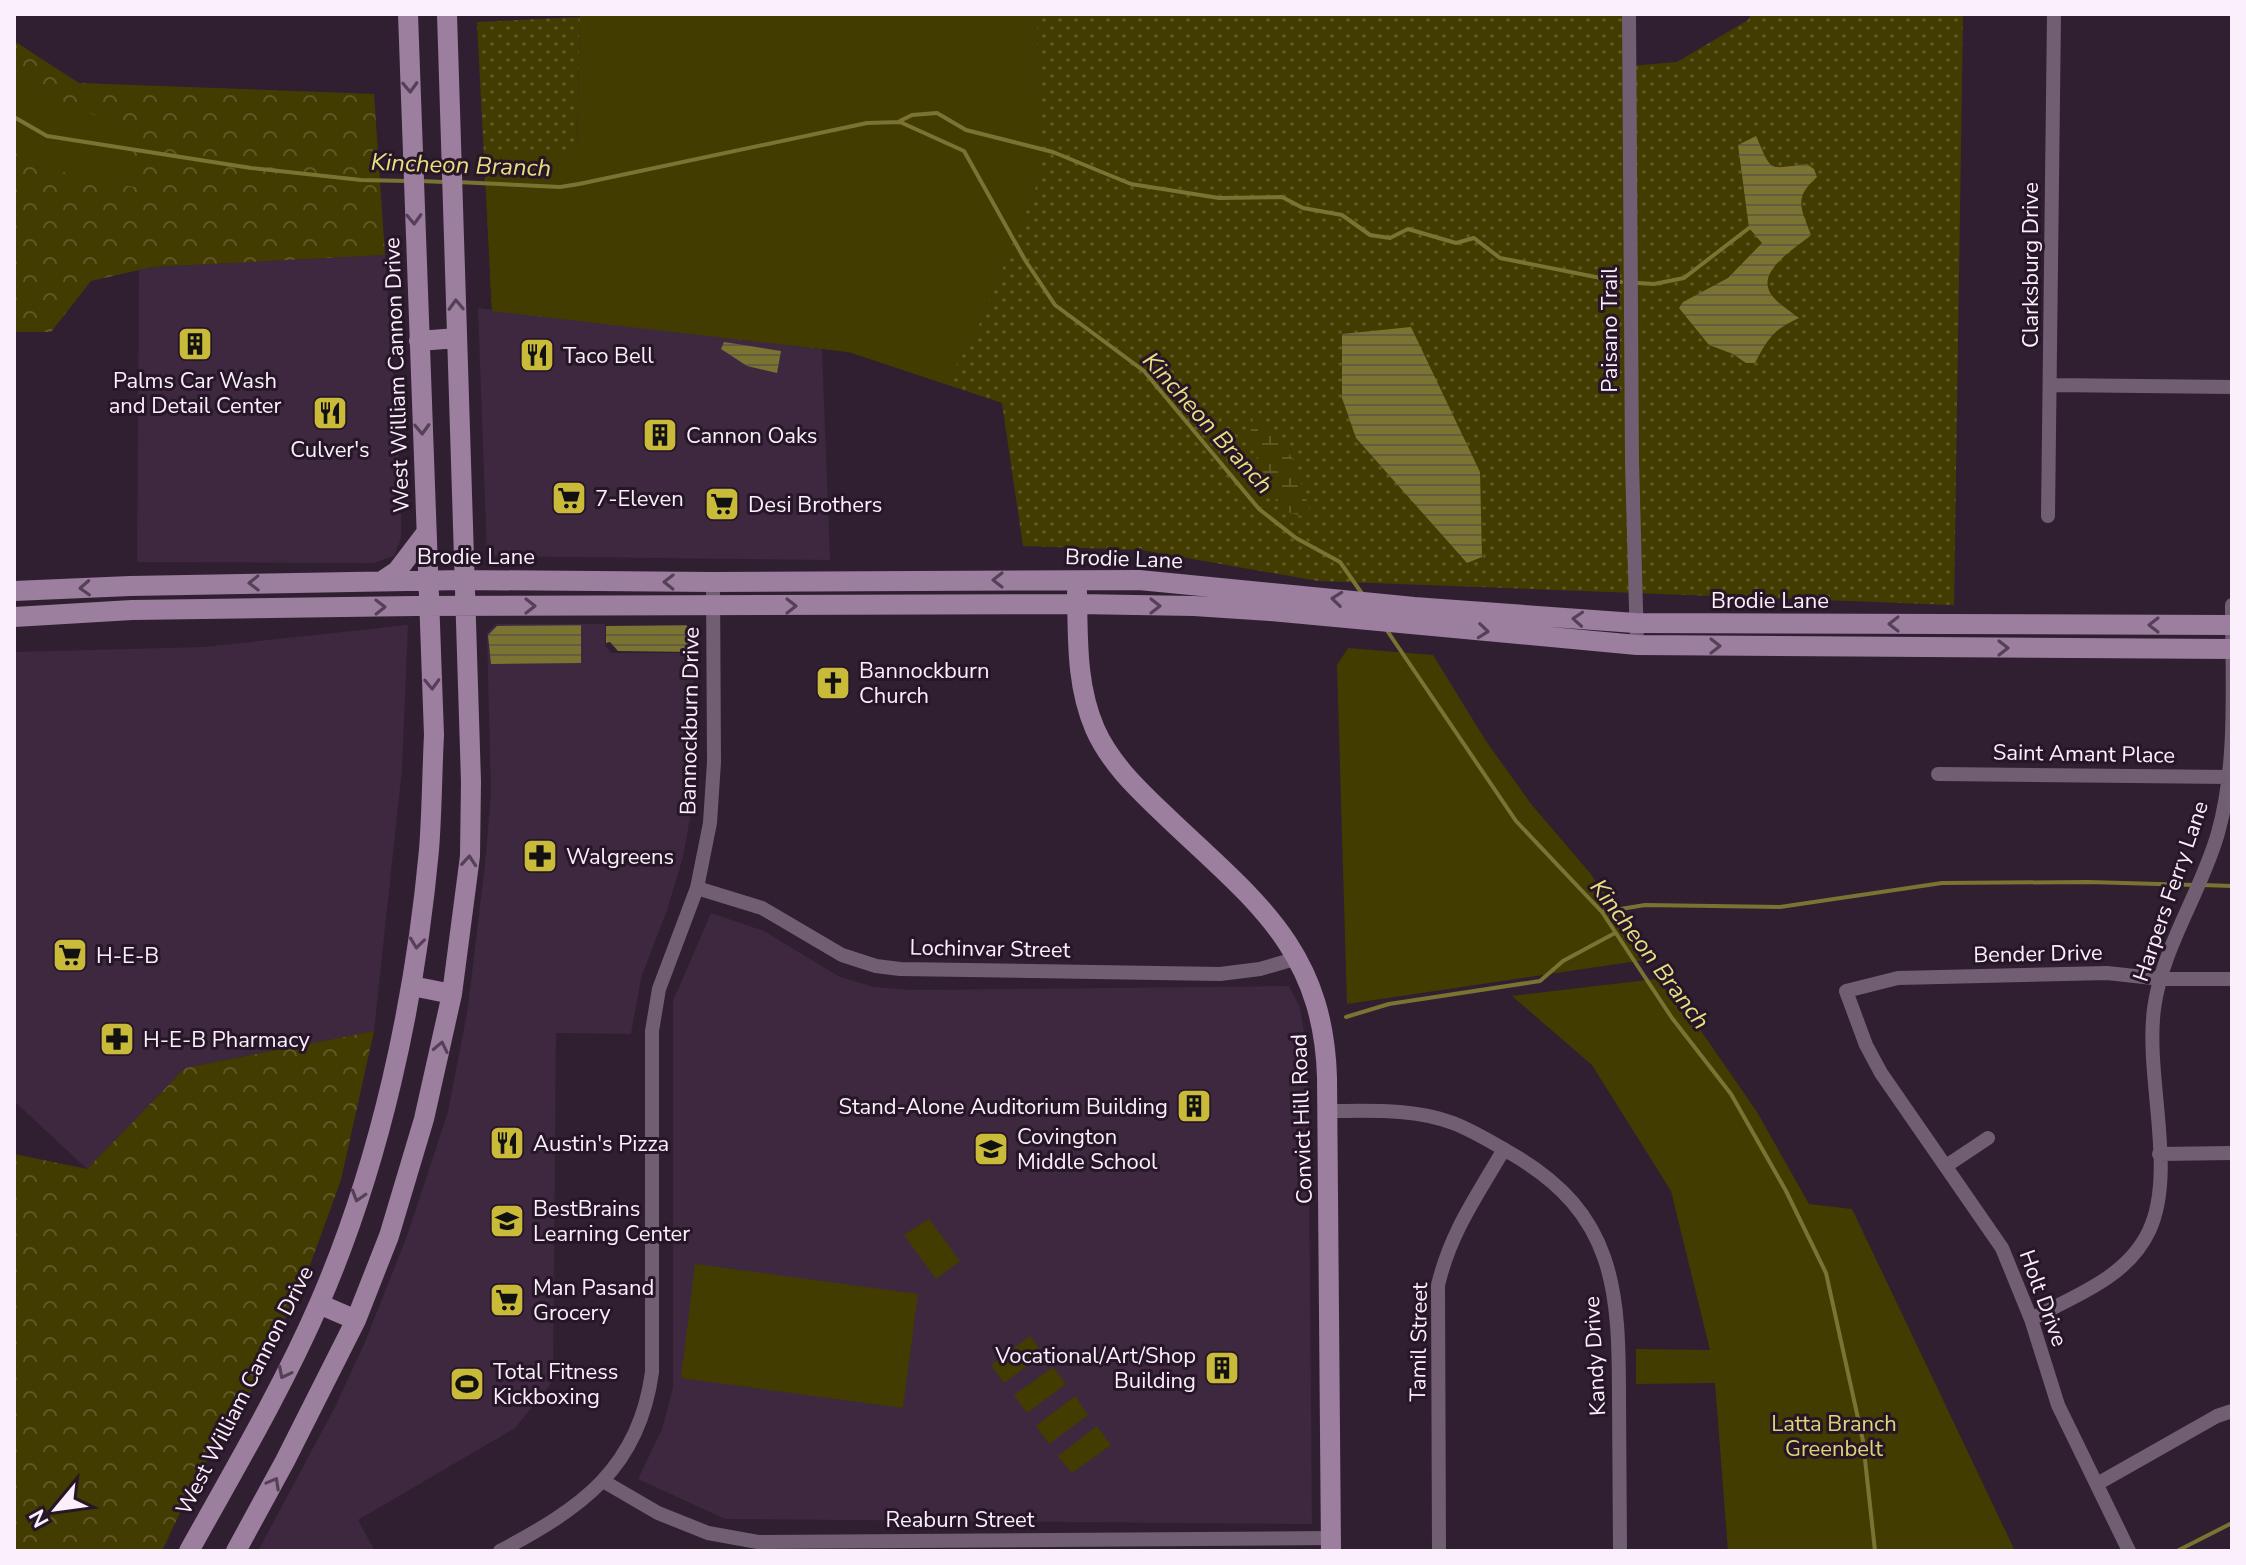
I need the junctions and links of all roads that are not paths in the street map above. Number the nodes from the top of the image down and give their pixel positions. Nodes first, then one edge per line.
1 (408, 14) edge
2 (447, 14) edge
3 (1629, 14) edge
4 (2054, 14) edge
5 (457, 338) junction
6 (419, 341) junction
7 (2051, 385) junction
8 (2232, 387) edge
9 (2048, 516) dead end
10 (426, 533) junction
11 (429, 580) junction
12 (463, 580) junction
13 (1076, 580) junction
14 (382, 581) junction
15 (713, 582) junction
16 (14, 591) edge
17 (1077, 604) junction
18 (2232, 605) edge
19 (429, 606) junction
20 (464, 606) junction
21 (713, 606) junction
22 (1418, 616) junction
23 (14, 617) edge
24 (1635, 623) junction
25 (2232, 625) edge
26 (1637, 645) junction
27 (2232, 649) edge
28 (1938, 774) dead end
29 (2230, 777) junction
30 (697, 888) junction
31 (1298, 958) junction
32 (2162, 979) junction
33 (2232, 979) edge
34 (412, 986) junction
35 (1846, 991) joint
36 (452, 994) junction
37 (1327, 1111) junction
38 (1988, 1138) dead end
39 (1504, 1149) junction
40 (2232, 1153) edge
41 (2159, 1154) junction
42 (1946, 1166) junction
43 (319, 1304) junction
44 (2031, 1319) junction
45 (356, 1320) junction
46 (2232, 1411) edge
47 (603, 1481) junction
48 (2097, 1484) junction
49 (1331, 1544) edge
50 (189, 1551) edge
51 (236, 1551) edge
52 (500, 1551) edge
53 (1439, 1551) edge
54 (1620, 1551) edge
55 (2129, 1551) edge

1 -> 6 main road, West William Cannon Drive
5 -> 2 main road
3 - 24 street, Paisano Trail
4 - 7 street, Clarksburg Drive
5 - 6 main road
5 - 12 main road
6 -> 10 main road, West William Cannon Drive
7 - 8 street
7 - 9 street, Clarksburg Drive
10 - 11 main road, West William Cannon Drive
10 - 14 main road
11 - 12 main road, Brodie Lane
11 - 14 main road, Brodie Lane
11 - 19 main road, West William Cannon Drive
15 -> 12 main road, Brodie Lane
12 - 20 main road
13 -> 15 main road, Brodie Lane
13 - 17 main road, Convict Hill Road
22 -> 13 main road, Brodie Lane
14 -> 16 main road, Brodie Lane
15 - 21 street, Bannockburn Drive
21 -> 17 main road, Brodie Lane
17 -> 22 main road, Brodie Lane
17 - 31 main road, Convict Hill Road
18 - 25 street, Harpers Ferry Lane
19 - 20 main road, Brodie Lane
23 -> 19 main road, Brodie Lane
19 -> 34 main road, West William Cannon Drive
20 -> 21 main road, Brodie Lane
36 -> 20 main road
21 - 30 street, Bannockburn Drive
24 -> 22 main road, Brodie Lane
22 -> 26 main road, Brodie Lane
25 -> 24 main road, Brodie Lane
24 - 26 street, Paisano Trail
25 - 27 street, Harpers Ferry Lane
26 -> 27 main road, Brodie Lane
27 - 29 street, Harpers Ferry Lane
28 - 29 street, Saint Amant Place
29 - 32 street, Harpers Ferry Lane
30 - 31 street, Lochinvar Street
30 - 47 street, Bannockburn Drive
31 - 37 main road, Convict Hill Road
32 - 33 street, Bender Drive
32 - 35 street, Bender Drive
32 - 41 street, Harpers Ferry Lane
34 - 36 main road
34 -> 43 main road, West William Cannon Drive
35 - 42 street, Holt Drive
45 -> 36 main road
37 - 39 street, Kandy Drive
37 - 49 main road, Convict Hill Road
38 - 42 street
39 - 53 street, Tamil Street
39 - 54 street, Kandy Drive
40 - 41 street
41 - 44 street, Harpers Ferry Lane
42 - 44 street, Holt Drive
43 - 45 main road
43 -> 50 main road, West William Cannon Drive
44 - 48 street, Holt Drive
51 -> 45 main road
46 - 48 street
47 - 49 street, Reaburn Street
47 - 52 street, Bannockburn Drive
48 - 55 street, Holt Drive

